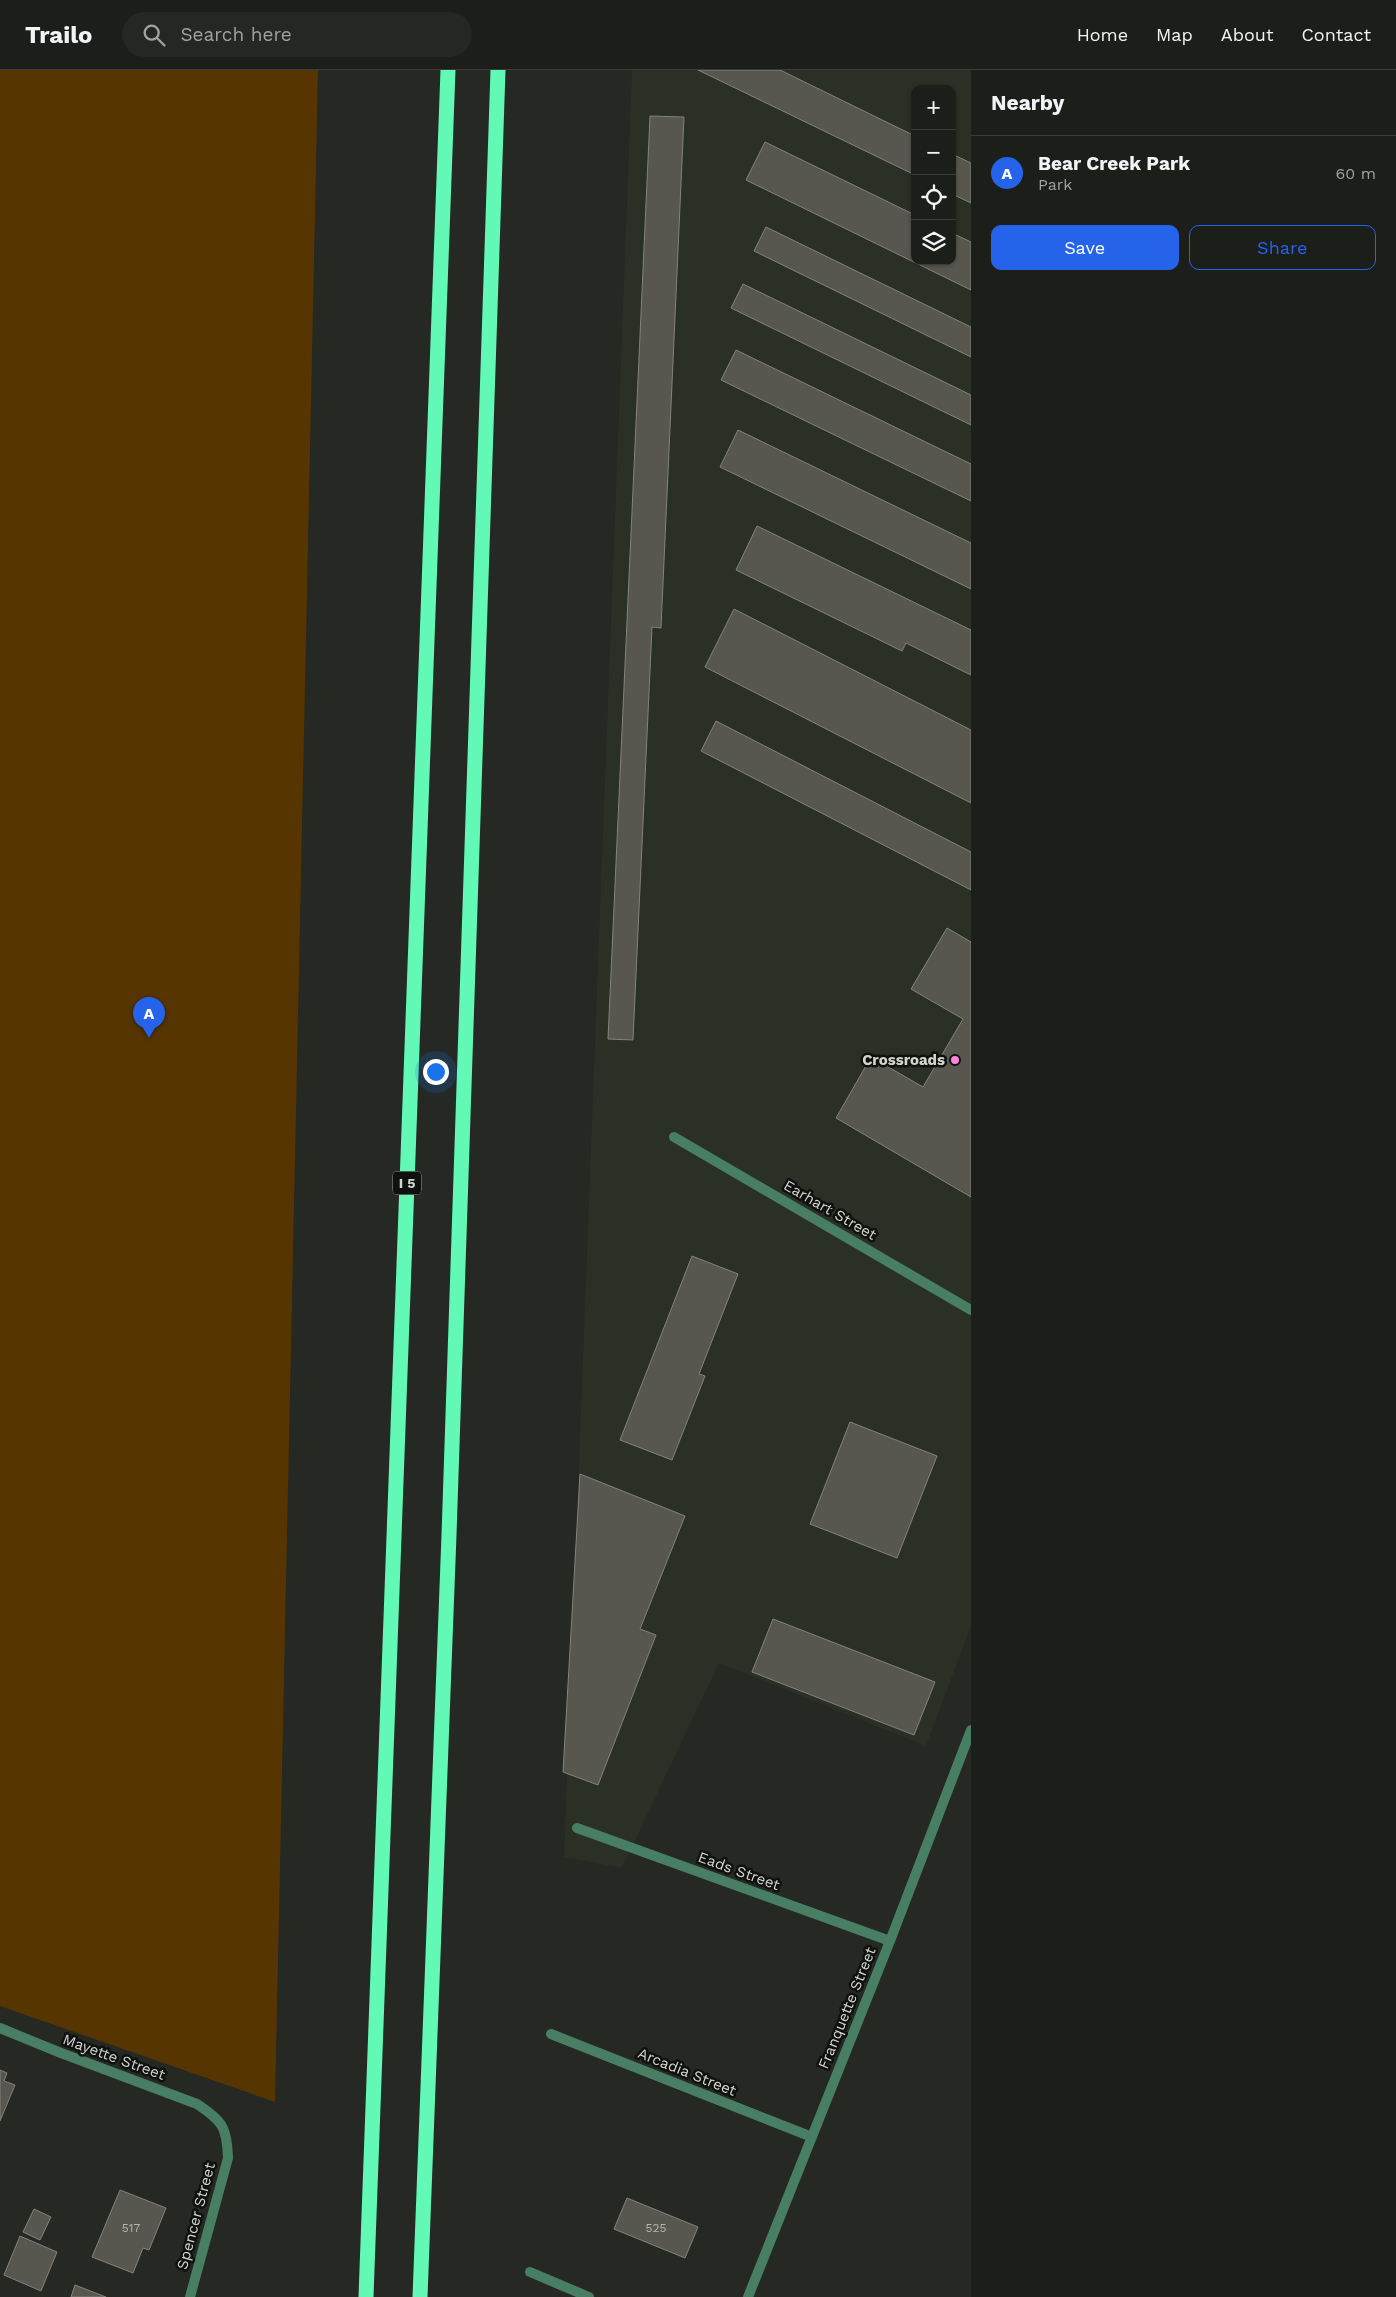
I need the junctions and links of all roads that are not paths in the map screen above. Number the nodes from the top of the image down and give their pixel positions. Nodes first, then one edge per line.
1 (448, 70) edge
2 (498, 70) edge
3 (674, 1137) dead end
4 (971, 1310) edge
5 (971, 1730) edge
6 (577, 1828) dead end
7 (890, 1941) junction
8 (0, 2028) edge
9 (551, 2034) dead end
10 (216, 2116) joint
11 (812, 2137) junction
12 (530, 2272) dead end
13 (190, 2297) edge
14 (366, 2297) edge
15 (420, 2297) edge
16 (589, 2297) edge
17 (748, 2297) edge

1 - 14 highway, I 5
2 - 15 highway
3 - 4 street, Earhart Street
5 - 7 street, Franquette Street
6 - 7 street, Eads Street
7 - 11 street, Franquette Street
8 - 10 street, Mayette Street
9 - 11 street, Arcadia Street
10 - 13 street, Spencer Street
11 - 17 street, Franquette Street
12 - 16 street

